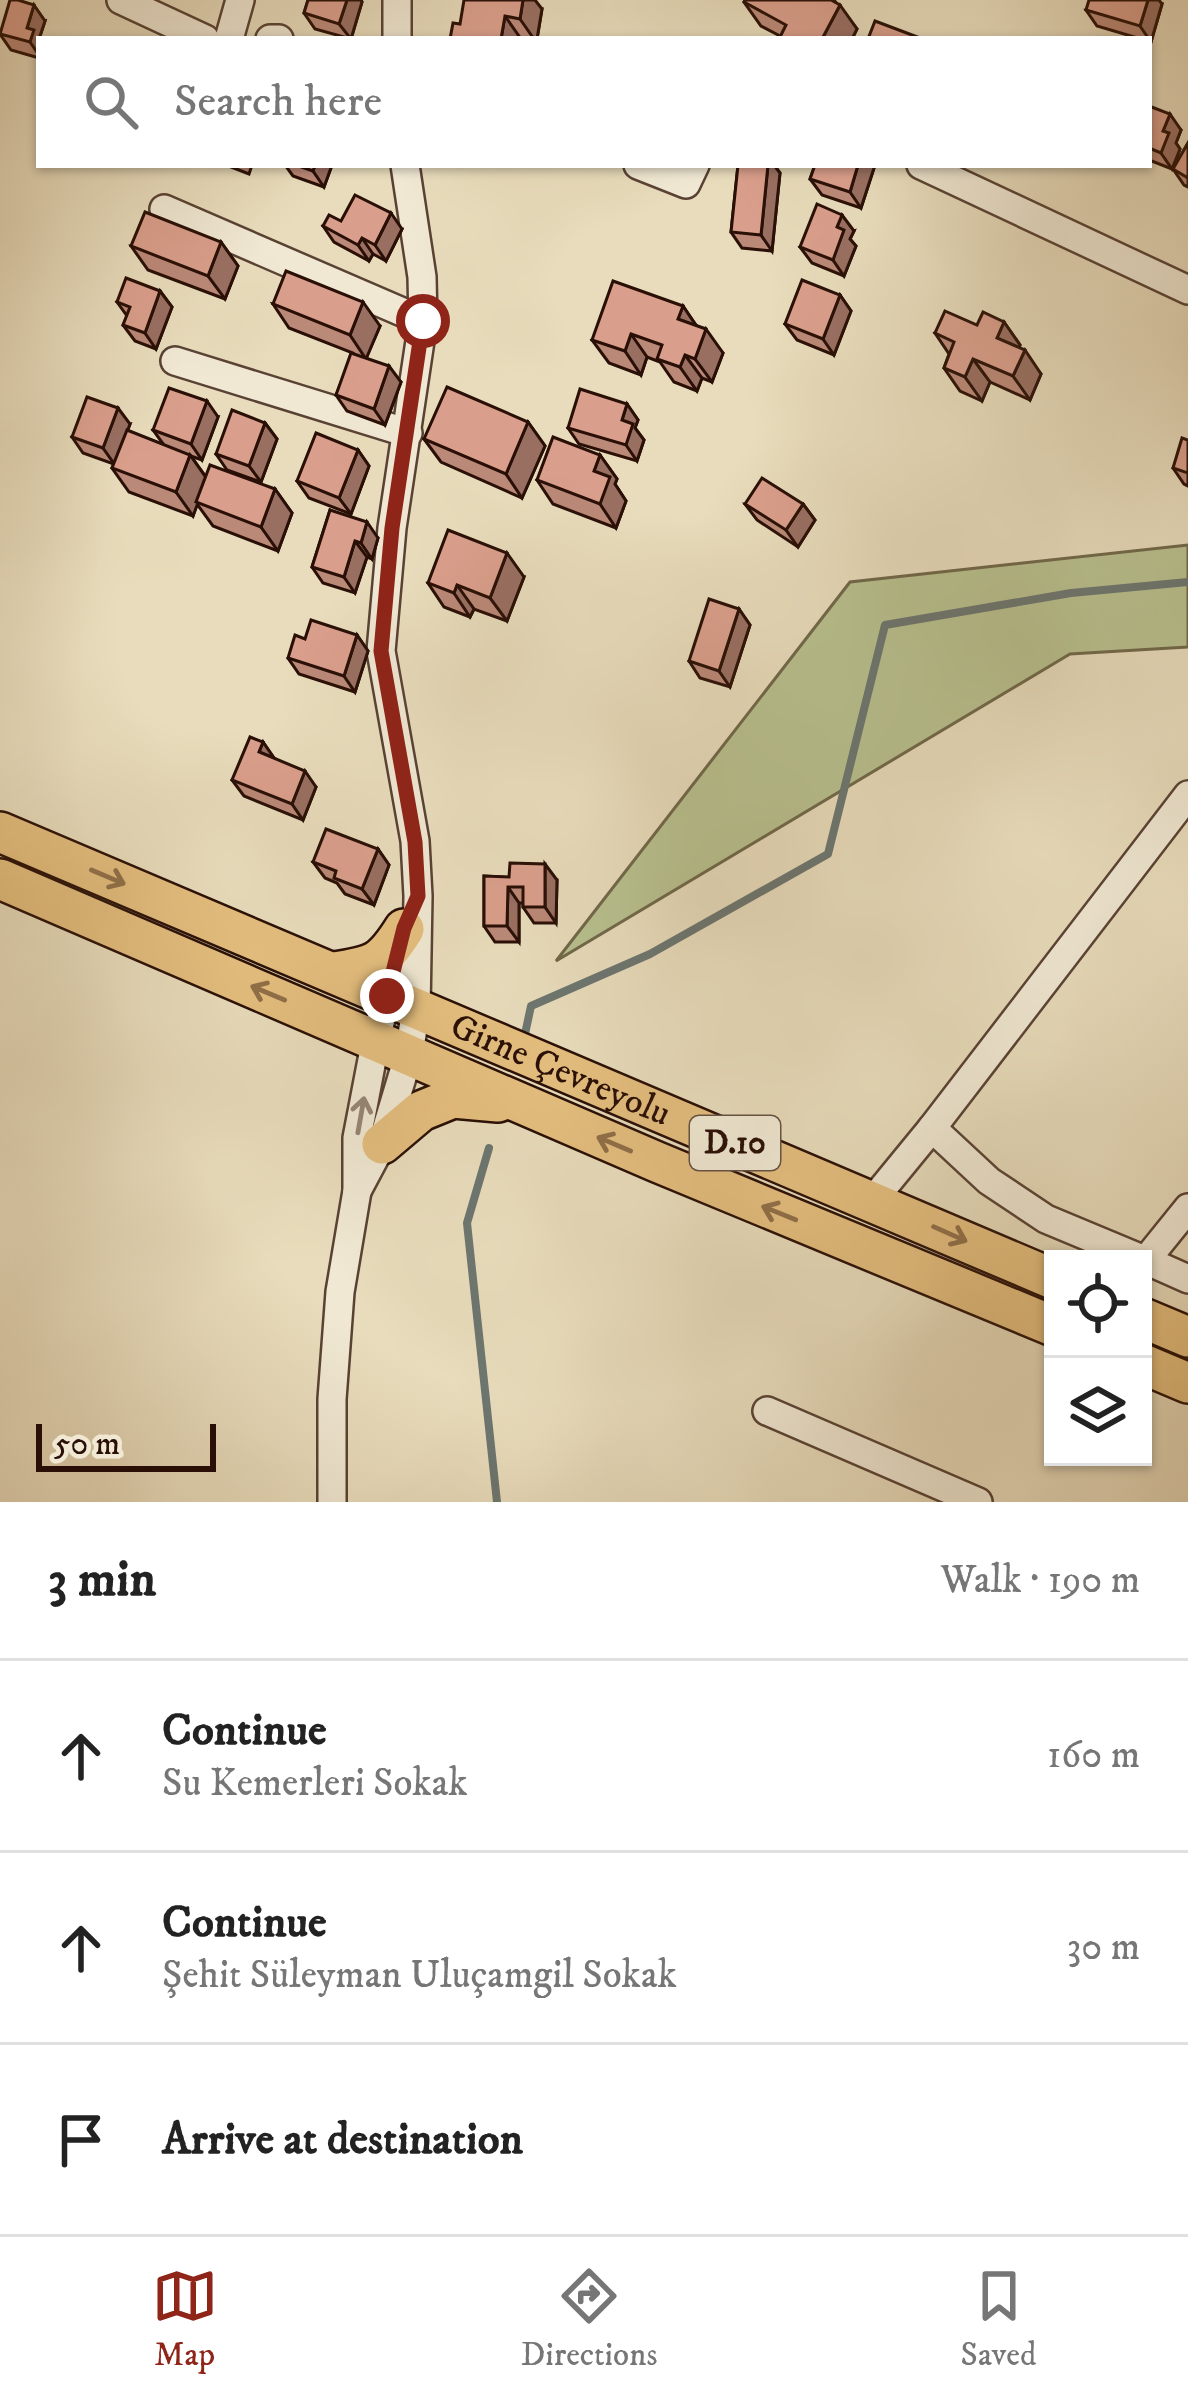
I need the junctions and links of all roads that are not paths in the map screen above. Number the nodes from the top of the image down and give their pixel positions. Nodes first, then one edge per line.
1 (121, 0) edge
2 (240, 0) edge
3 (397, 0) edge
4 (199, 36) edge
5 (230, 36) edge
6 (397, 36) edge
7 (405, 168) edge
8 (646, 168) edge
9 (694, 168) edge
10 (927, 168) edge
11 (164, 209) dead end
12 (1188, 290) edge
13 (423, 321) junction
14 (176, 361) dead end
15 (408, 433) junction
16 (1188, 795) edge
17 (0, 832) edge
18 (0, 879) edge
19 (411, 912) junction
20 (334, 972) junction
21 (402, 1002) junction
22 (392, 1047) junction
23 (521, 1104) junction
24 (932, 1128) junction
25 (382, 1144) junction
26 (357, 1191) junction
27 (873, 1200) junction
28 (1188, 1208) edge
29 (1120, 1250) edge
30 (1152, 1251) edge
31 (1152, 1263) edge
32 (1044, 1275) edge
33 (1188, 1279) edge
34 (1044, 1322) edge
35 (1152, 1322) edge
36 (1188, 1337) edge
37 (1152, 1368) edge
38 (1188, 1383) edge
39 (767, 1411) dead end
40 (332, 1502) edge
41 (978, 1502) edge

1 - 4 street
2 - 5 street
3 - 6 street
7 - 13 street
8 - 9 street
10 - 12 street
11 - 13 street
13 - 15 street
14 - 15 street
15 - 19 street
16 - 24 street
17 -> 20 highway, Girne Çevreyolu / D.10
22 -> 18 highway, Girne Çevreyolu / D.10
19 - 20 highway
19 - 21 street
20 - 21 highway, Girne Çevreyolu / D.10
21 - 22 street
21 - 27 highway, Girne Çevreyolu / D.10
22 - 23 highway, Girne Çevreyolu / D.10
22 - 25 street
26 -> 22 street
23 - 25 highway
34 -> 23 highway, Girne Çevreyolu / D.10
24 - 27 street
24 - 29 street
25 - 26 street
26 - 40 street
27 -> 32 highway, Girne Çevreyolu / D.10
28 - 30 street
31 - 33 street
35 - 36 highway
37 - 38 highway
39 - 41 street

